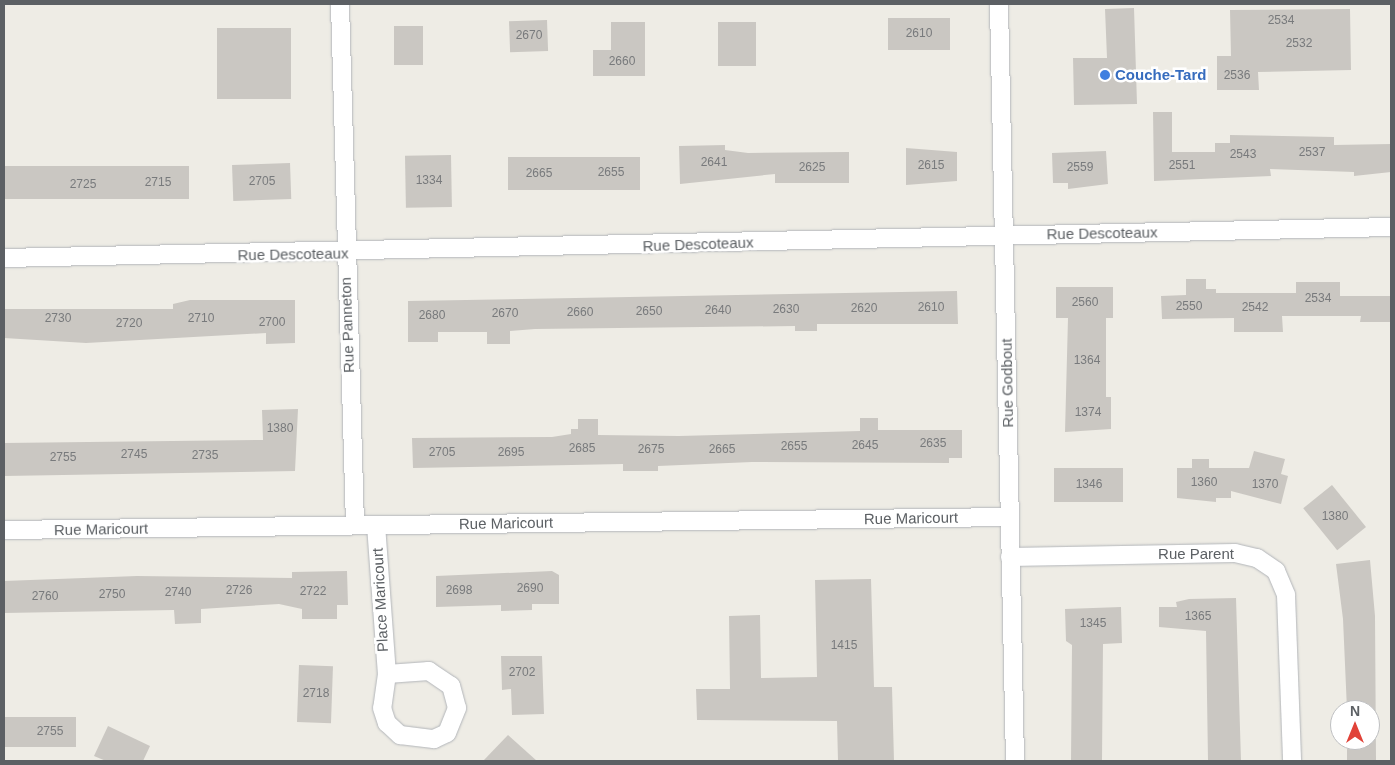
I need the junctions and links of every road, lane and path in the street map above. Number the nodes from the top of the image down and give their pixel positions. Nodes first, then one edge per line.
1 (340, 4) edge
2 (999, 4) edge
3 (1391, 227) edge
4 (1005, 235) junction
5 (344, 254) junction
6 (4, 258) edge
7 (1008, 517) junction
8 (355, 525) junction
9 (376, 525) junction
10 (4, 530) edge
11 (1010, 557) junction
12 (387, 674) junction
13 (1015, 761) edge
14 (1292, 761) edge

1 - 5 street, Rue Panneton
2 - 4 street, Rue Godbout
3 - 4 street, Rue Descoteaux
4 - 5 street, Rue Descoteaux
4 - 7 street, Rue Godbout
5 - 6 street, Rue Descoteaux
5 - 8 street, Rue Panneton
7 - 9 street, Rue Maricourt
7 - 11 street, Rue Godbout
8 - 9 street, Rue Maricourt
8 - 10 street, Rue Maricourt
9 - 12 street, Place Maricourt
11 - 13 street, Rue Godbout
11 - 14 street, Rue Parent
12 - 12 street, Place Maricourt

